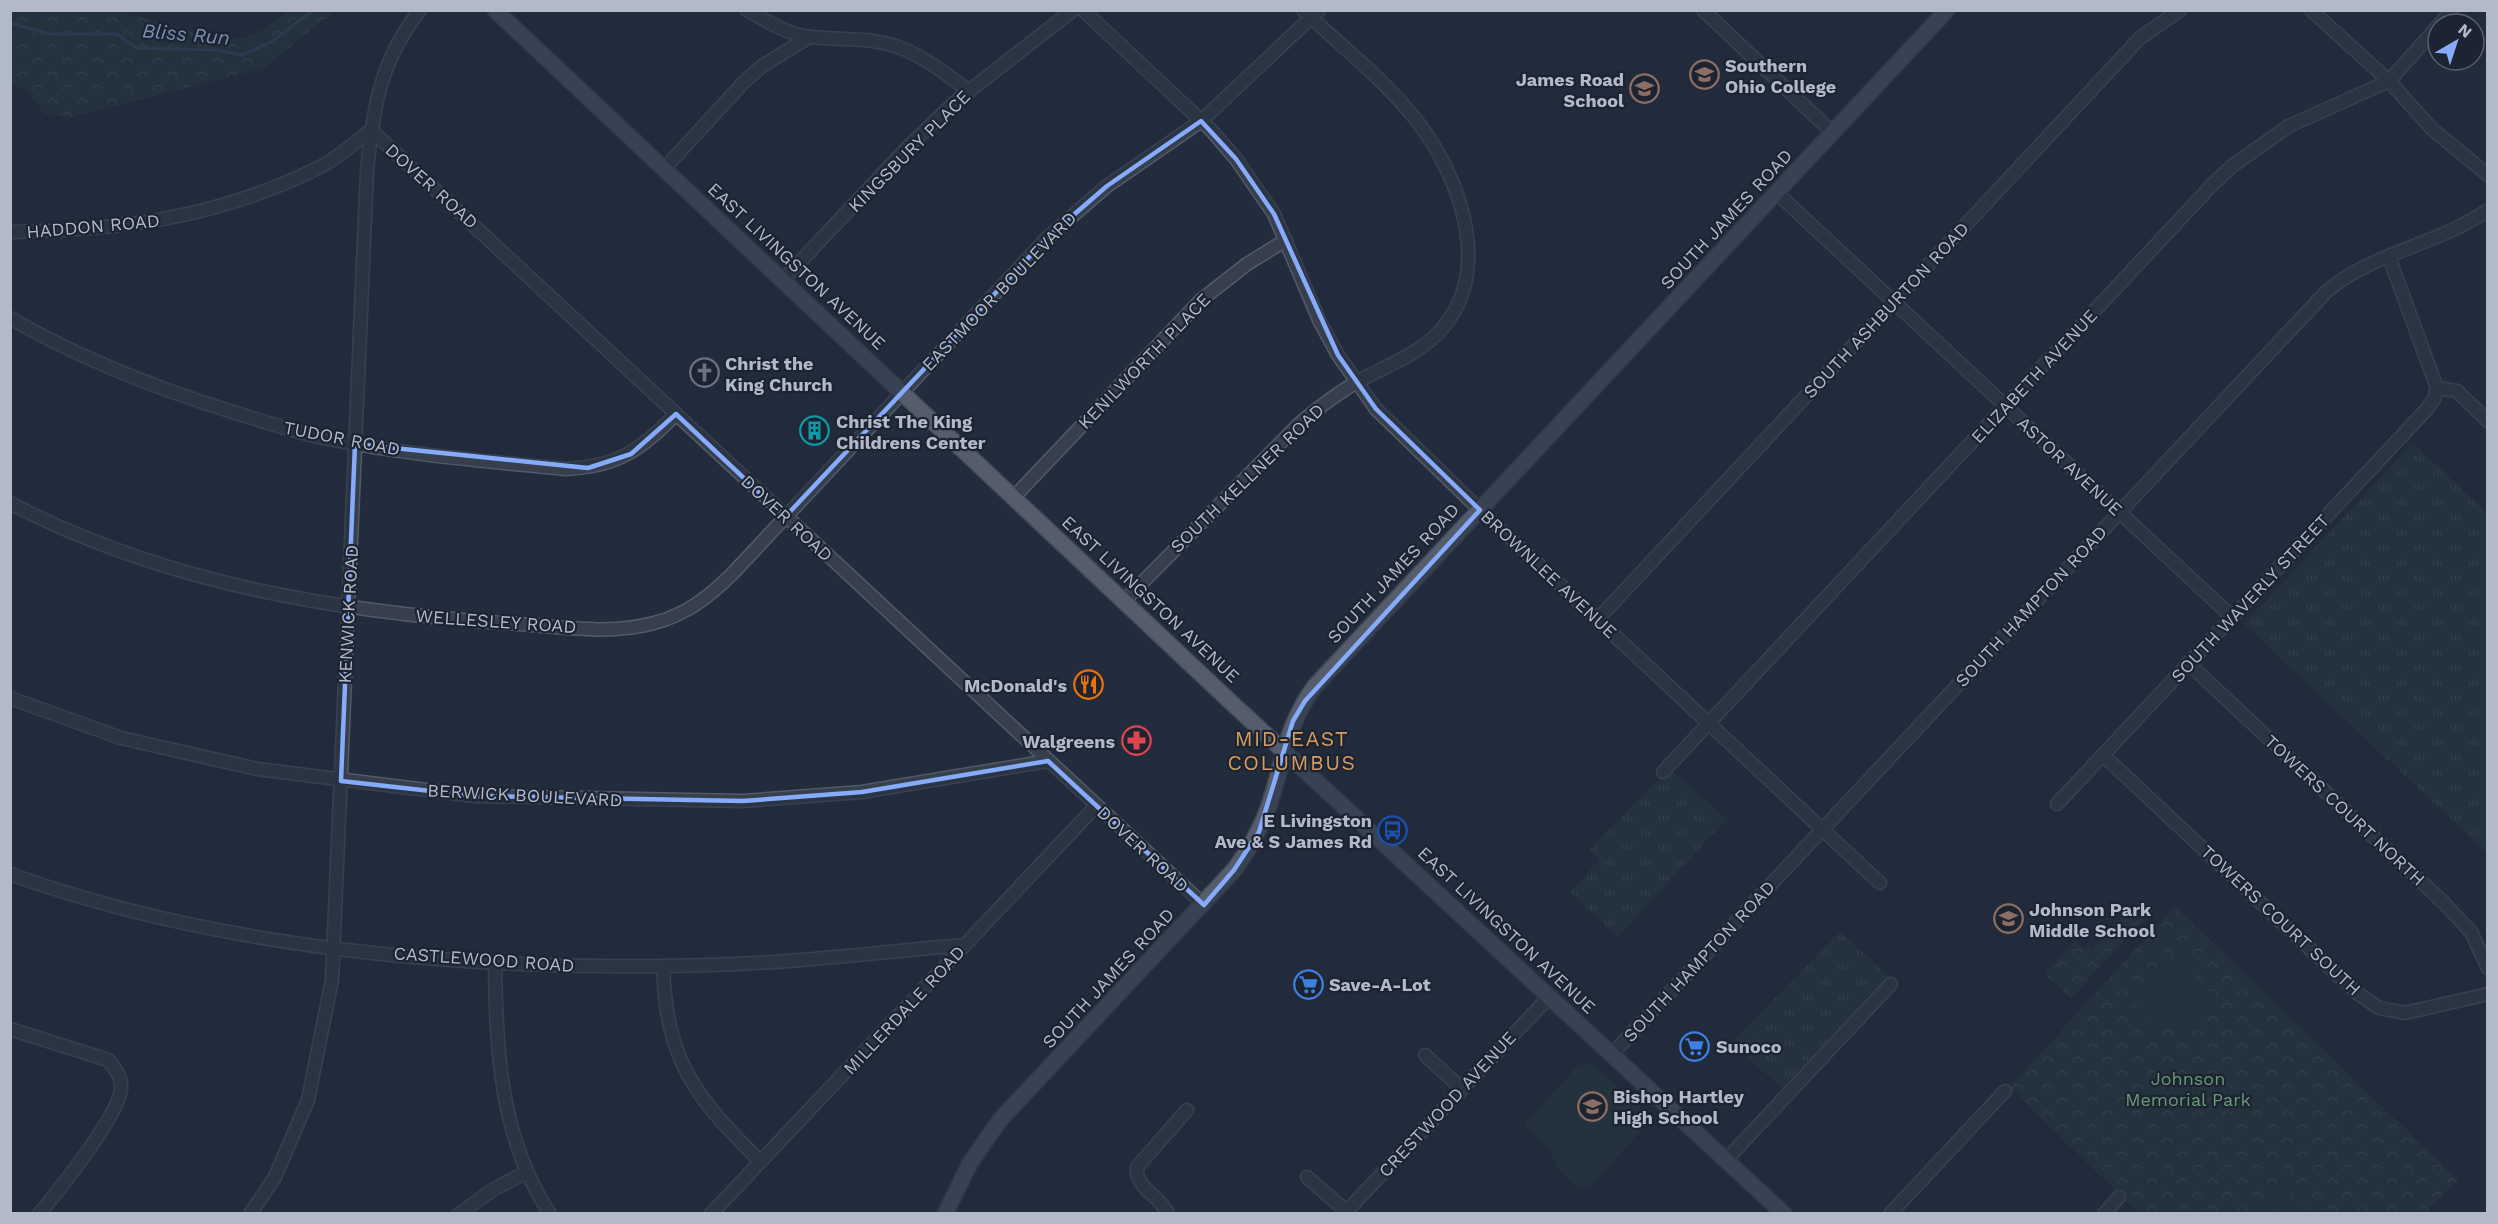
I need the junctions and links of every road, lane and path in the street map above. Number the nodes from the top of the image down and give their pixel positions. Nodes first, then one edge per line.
1 (420, 10) edge
2 (495, 10) edge
3 (747, 10) edge
4 (1073, 10) edge
5 (1083, 10) edge
6 (1703, 10) edge
7 (1947, 10) edge
8 (2180, 10) edge
9 (2311, 10) edge
10 (1311, 13) edge
11 (809, 37) junction
12 (2426, 40) edge
13 (2389, 81) junction
14 (969, 90) junction
15 (1201, 121) junction
16 (371, 130) junction
17 (1833, 133) junction
18 (664, 169) junction
19 (2487, 175) edge
20 (1777, 194) junction
21 (2487, 210) edge
22 (10, 232) edge
23 (1286, 240) junction
24 (2389, 257) junction
25 (783, 280) junction
26 (1894, 302) junction
27 (10, 318) edge
28 (1357, 382) junction
29 (2437, 388) junction
30 (903, 391) junction
31 (2006, 406) junction
32 (676, 414) junction
33 (2487, 421) edge
34 (355, 444) junction
35 (1014, 497) junction
36 (10, 503) edge
37 (1480, 510) junction
38 (2119, 512) junction
39 (786, 517) junction
40 (1125, 600) junction
41 (349, 607) junction
42 (2232, 617) junction
43 (1598, 618) junction
44 (2188, 663) junction
45 (10, 698) edge
46 (1710, 723) junction
47 (1285, 752) junction
48 (2103, 755) junction
49 (1048, 761) junction
50 (1663, 772) dead end
51 (340, 781) junction
52 (2057, 804) dead end
53 (1096, 806) junction
54 (1823, 828) junction
55 (10, 874) edge
56 (1880, 883) dead end
57 (1204, 905) junction
58 (965, 945) junction
59 (334, 946) junction
60 (495, 963) junction
61 (663, 966) junction
62 (2487, 968) edge
63 (1891, 984) dead end
64 (2487, 994) edge
65 (1550, 996) junction
66 (10, 1029) edge
67 (1612, 1054) junction
68 (1425, 1055) dead end
69 (1462, 1089) junction
70 (2005, 1091) dead end
71 (1187, 1110) dead end
72 (1726, 1160) junction
73 (760, 1161) junction
74 (527, 1172) junction
75 (1307, 1177) dead end
76 (2119, 1197) dead end
77 (1777, 1212) edge
78 (1345, 1213) edge
79 (39, 1214) edge
80 (250, 1214) edge
81 (459, 1214) edge
82 (550, 1214) edge
83 (711, 1214) edge
84 (945, 1214) edge
85 (1168, 1214) edge
86 (1890, 1214) edge
87 (2104, 1214) edge

1 - 16 street, KENWICK ROAD
2 - 18 main road, EAST LIVINGSTON AVENUE
3 - 11 street
4 - 14 street, KINGSBURY PLACE
5 - 15 street, BROWNLEE AVENUE
6 - 17 street
7 - 17 main road, SOUTH JAMES ROAD
8 - 26 street, SOUTH ASHBURTON ROAD
9 - 13 street
10 - 15 street, EASTMOOR BOULEVARD
10 - 28 street, SOUTH KELLNER ROAD
11 - 14 street
11 - 18 street
12 - 13 street, ELIZABETH AVENUE
13 - 19 street
13 - 31 street, ELIZABETH AVENUE
14 - 25 street, KINGSBURY PLACE
15 - 23 street, BROWNLEE AVENUE
15 - 30 street, EASTMOOR BOULEVARD
16 - 22 street, HADDON ROAD
16 - 32 street, DOVER ROAD
16 - 34 street, KENWICK ROAD
17 - 20 main road, SOUTH JAMES ROAD
18 - 25 main road, EAST LIVINGSTON AVENUE
20 - 26 street, ASTOR AVENUE
20 - 37 main road, SOUTH JAMES ROAD
21 - 24 street, SOUTH HAMPTON ROAD
23 - 28 street, BROWNLEE AVENUE
23 - 35 street, KENILWORTH PLACE
24 - 29 street
24 - 38 street, SOUTH HAMPTON ROAD
25 - 30 main road, EAST LIVINGSTON AVENUE
26 - 31 street, ASTOR AVENUE
26 - 43 street, SOUTH ASHBURTON ROAD
27 - 34 street, TUDOR ROAD
28 - 37 street, BROWNLEE AVENUE
28 - 40 street, SOUTH KELLNER ROAD
29 - 33 street
29 - 42 street, SOUTH WAVERLY STREET
30 - 35 main road, EAST LIVINGSTON AVENUE
30 - 39 street, WELLESLEY ROAD
31 - 38 street, ASTOR AVENUE
31 - 46 street, ELIZABETH AVENUE
32 - 34 street, TUDOR ROAD
32 - 39 street, DOVER ROAD
34 - 41 street, KENWICK ROAD
35 - 40 main road, EAST LIVINGSTON AVENUE
36 - 41 street, WELLESLEY ROAD
37 - 43 street, BROWNLEE AVENUE
37 - 47 main road, SOUTH JAMES ROAD
38 - 42 street, ASTOR AVENUE
38 - 54 street, SOUTH HAMPTON ROAD
39 - 41 street, WELLESLEY ROAD
39 - 49 street, DOVER ROAD
40 - 47 main road, EAST LIVINGSTON AVENUE
41 - 51 street, KENWICK ROAD
42 - 44 street, SOUTH WAVERLY STREET
43 - 46 street, BROWNLEE AVENUE
44 - 48 street, SOUTH WAVERLY STREET
44 - 62 street, TOWERS COURT NORTH
45 - 51 street, BERWICK BOULEVARD
46 - 50 street, ELIZABETH AVENUE
46 - 54 street, BROWNLEE AVENUE
47 - 57 main road, SOUTH JAMES ROAD
47 - 65 main road, EAST LIVINGSTON AVENUE
48 - 52 street, SOUTH WAVERLY STREET
48 - 64 street, TOWERS COURT SOUTH
49 - 51 street, BERWICK BOULEVARD
49 - 53 street, DOVER ROAD
51 - 59 street, KENWICK ROAD
53 - 57 street, DOVER ROAD
53 - 58 street, MILLERDALE ROAD
54 - 56 street, BROWNLEE AVENUE
54 - 67 street, SOUTH HAMPTON ROAD
55 - 59 street, CASTLEWOOD ROAD
57 - 84 main road, SOUTH JAMES ROAD
58 - 61 street, CASTLEWOOD ROAD
58 - 73 street, MILLERDALE ROAD
59 - 60 street, CASTLEWOOD ROAD
59 - 80 street, KENWICK ROAD
60 - 61 street, CASTLEWOOD ROAD
60 - 74 street
61 - 73 street
63 - 72 street
65 - 67 main road, EAST LIVINGSTON AVENUE
65 - 69 street, CRESTWOOD AVENUE
66 - 79 street
67 - 72 main road, EAST LIVINGSTON AVENUE
68 - 69 street
69 - 78 street, CRESTWOOD AVENUE
70 - 86 street
71 - 85 street
72 - 77 main road, EAST LIVINGSTON AVENUE
73 - 83 street, MILLERDALE ROAD
74 - 81 street
74 - 82 street
75 - 78 street
76 - 87 street

